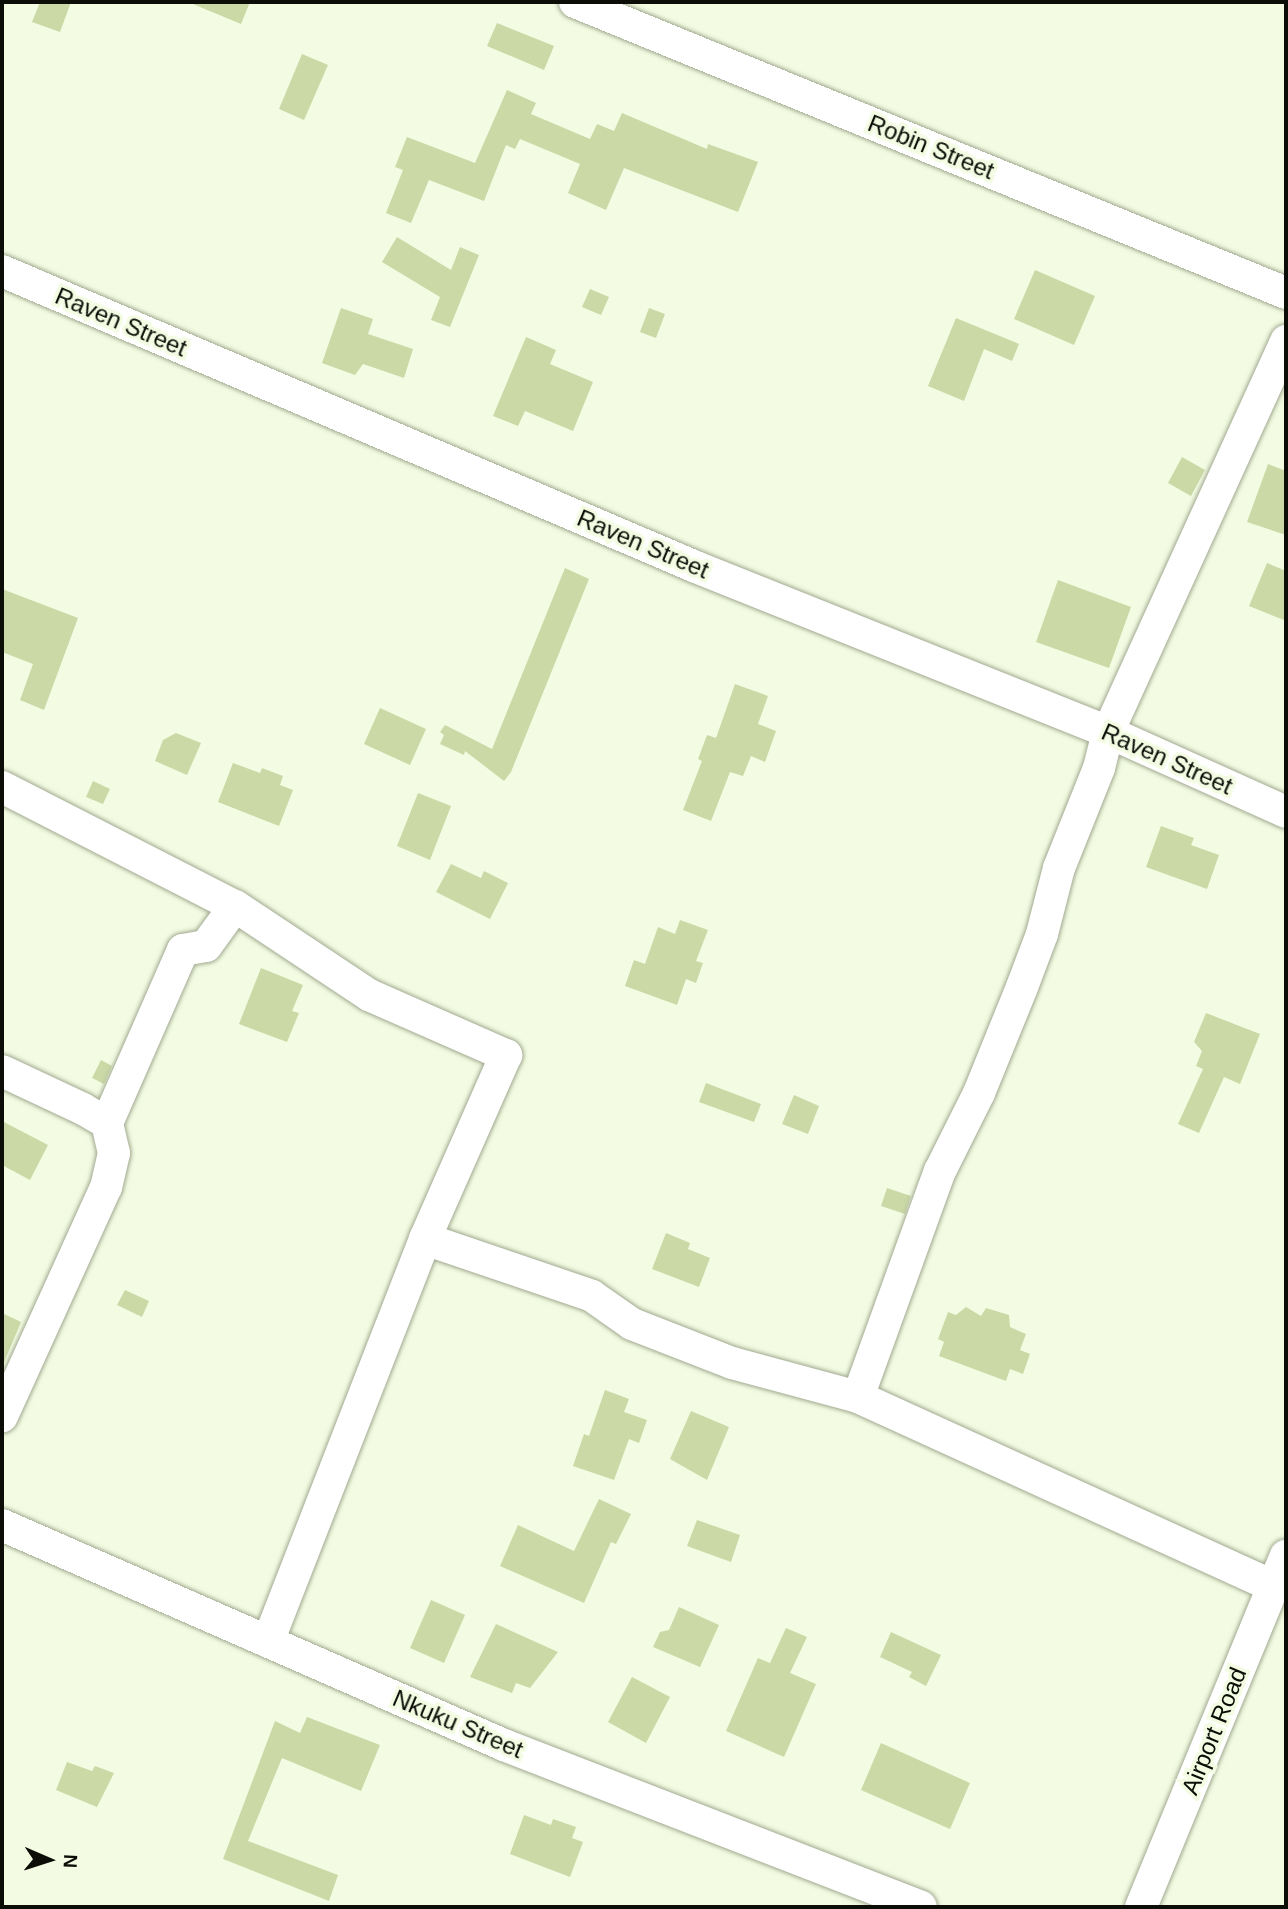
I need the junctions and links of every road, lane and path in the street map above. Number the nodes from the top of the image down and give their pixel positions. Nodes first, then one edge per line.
1 (575, 2) edge
2 (2, 271) edge
3 (1286, 293) edge
4 (1286, 341) edge
5 (1108, 732) junction
6 (2, 787) edge
7 (1286, 812) edge
8 (235, 906) junction
9 (2, 1071) edge
10 (107, 1123) junction
11 (425, 1239) junction
12 (858, 1396) junction
13 (2, 1416) edge
14 (2, 1525) edge
15 (1286, 1556) edge
16 (1274, 1587) junction
17 (268, 1641) junction
18 (921, 1907) edge
19 (1142, 1907) edge

1 - 3 street, Robin Street
2 - 5 street, Raven Street
4 - 5 street
5 - 7 street, Raven Street
5 - 12 street
6 - 8 street
8 - 10 street
8 - 11 street
9 - 10 street
10 - 13 street
11 - 12 street
11 - 17 street
12 - 16 street
14 - 17 street, Nkuku Street
15 - 16 street, Airport Road
16 - 19 street, Airport Road
17 - 18 street, Nkuku Street

